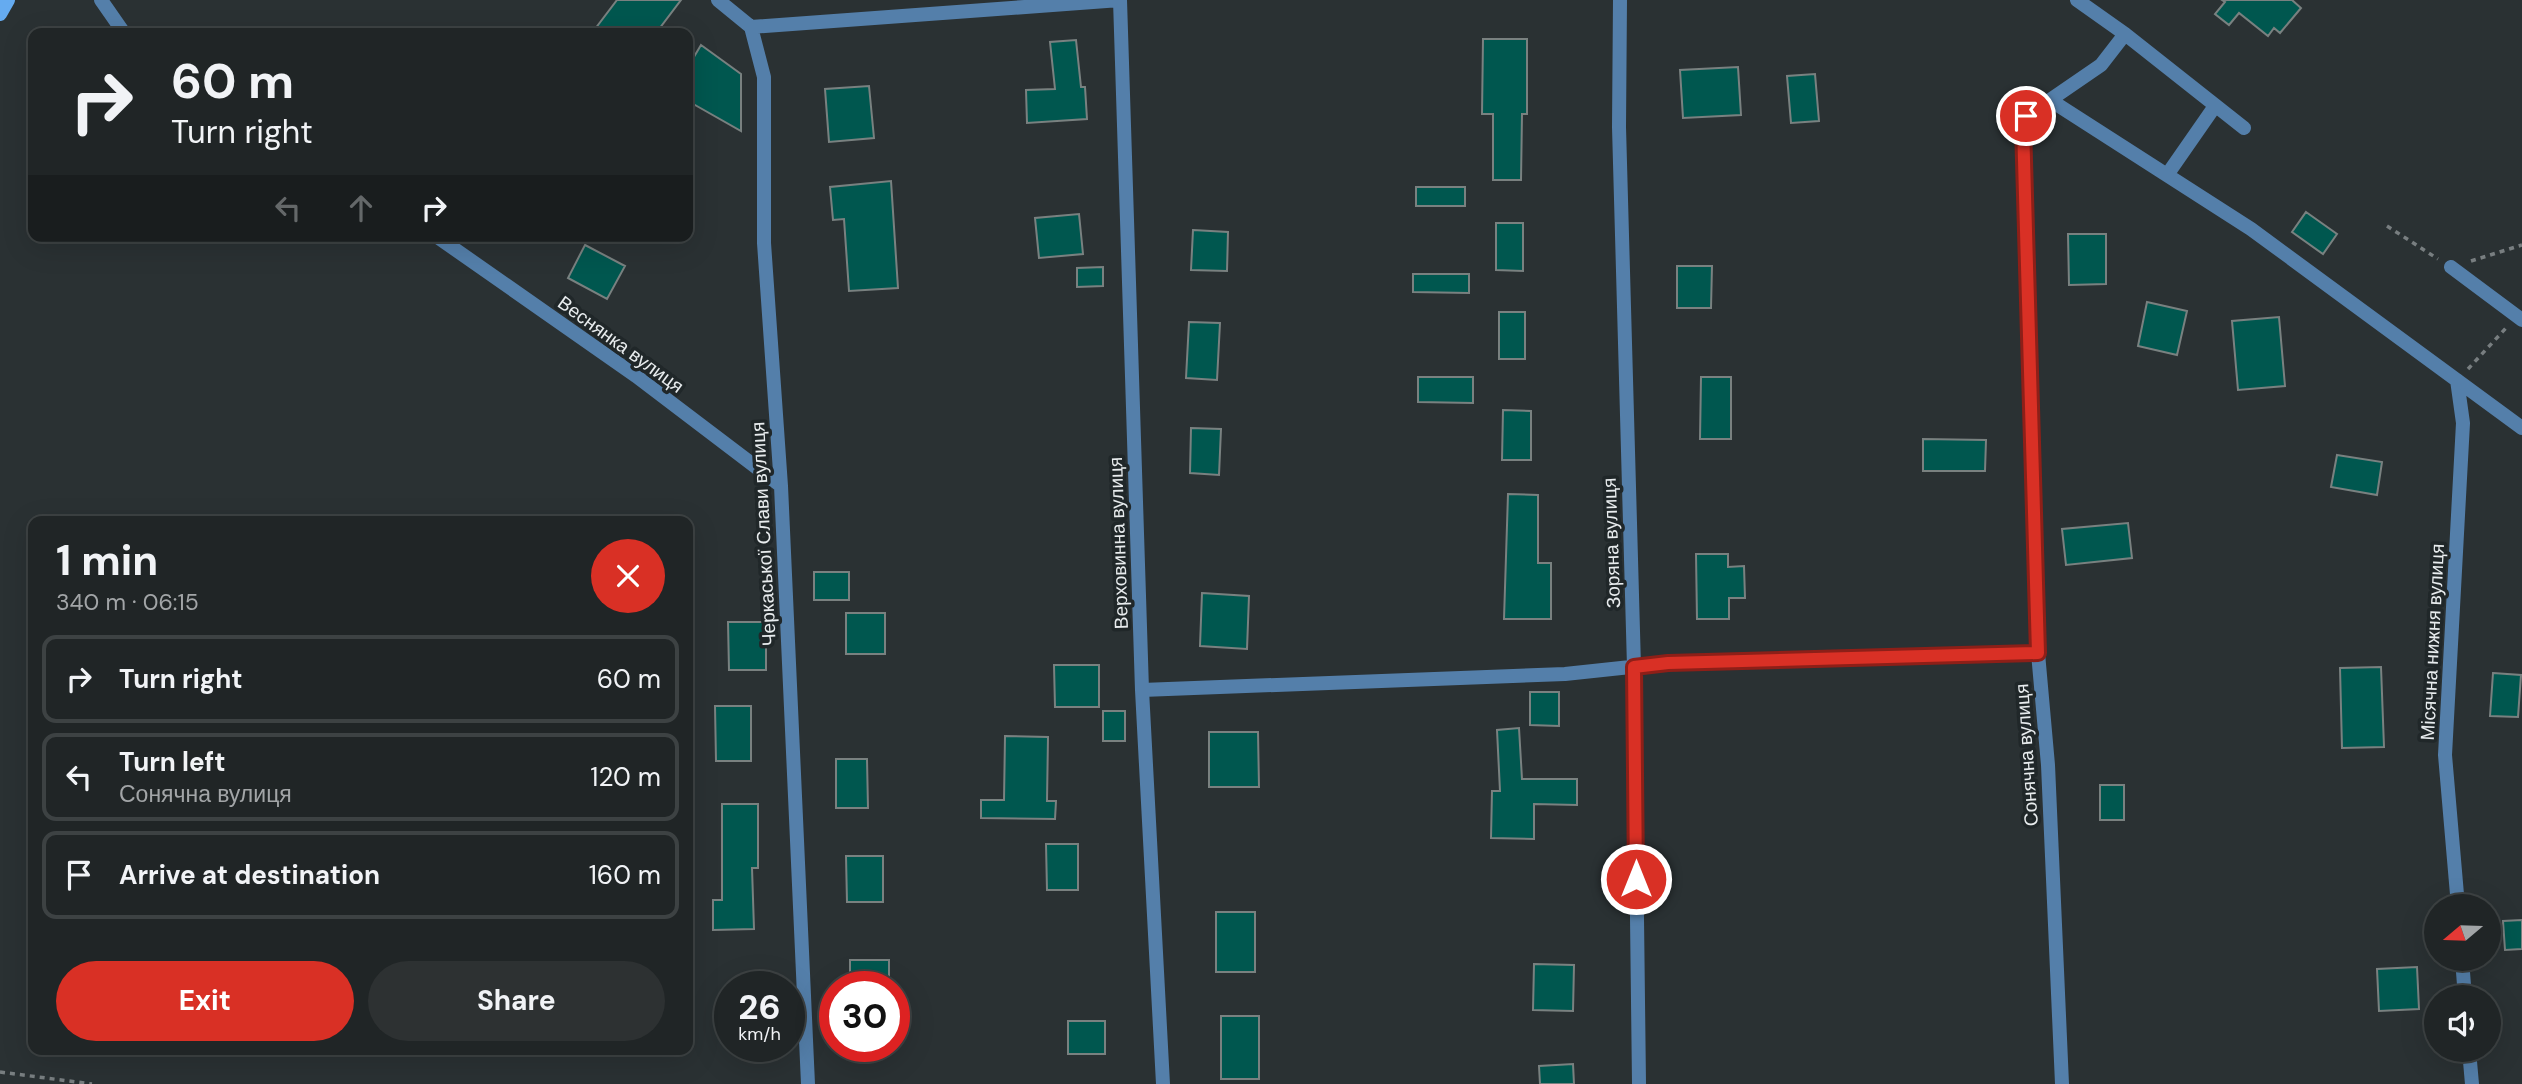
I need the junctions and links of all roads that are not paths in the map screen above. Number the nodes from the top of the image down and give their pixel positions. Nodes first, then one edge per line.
1 (8, 0) edge
2 (101, 0) edge
3 (718, 0) edge
4 (1120, 0) edge
5 (1619, 0) edge
6 (2077, 0) edge
7 (0, 14) edge
8 (751, 27) junction
9 (121, 28) edge
10 (2125, 34) junction
11 (2050, 100) junction
12 (2215, 106) junction
13 (2244, 128) dead end
14 (2167, 175) junction
15 (445, 242) edge
16 (2451, 267) road end
17 (2519, 319) edge
18 (2457, 380) junction
19 (2522, 428) edge
20 (780, 486) junction
21 (2038, 653) junction
22 (1634, 667) junction
23 (1142, 690) junction
24 (2457, 894) edge
25 (2470, 1062) edge
26 (808, 1084) edge
27 (1163, 1084) edge
28 (1639, 1084) edge
29 (2062, 1084) edge
30 (2472, 1084) edge

1 - 7 street
2 - 9 street
3 - 8 street
4 - 8 street
4 - 23 street, Верховинна вулиця
5 - 22 street, Зоряна вулиця
6 - 10 street
8 - 20 street, Черкаської Слави вулиця
10 - 11 street, Сонячна вулиця
10 - 12 street
11 - 14 street
11 - 21 street, Сонячна вулиця
12 - 13 street
12 - 14 street
14 - 18 street
15 - 20 street, Веснянка вулиця
16 - 17 street
18 - 19 street
18 - 24 street, Місячна нижня вулиця
20 - 26 street, Черкаської Слави вулиця
21 - 22 street
21 - 29 street, Сонячна вулиця
22 - 23 street
22 - 28 street, Зоряна вулиця
23 - 27 street, Верховинна вулиця
25 - 30 street

